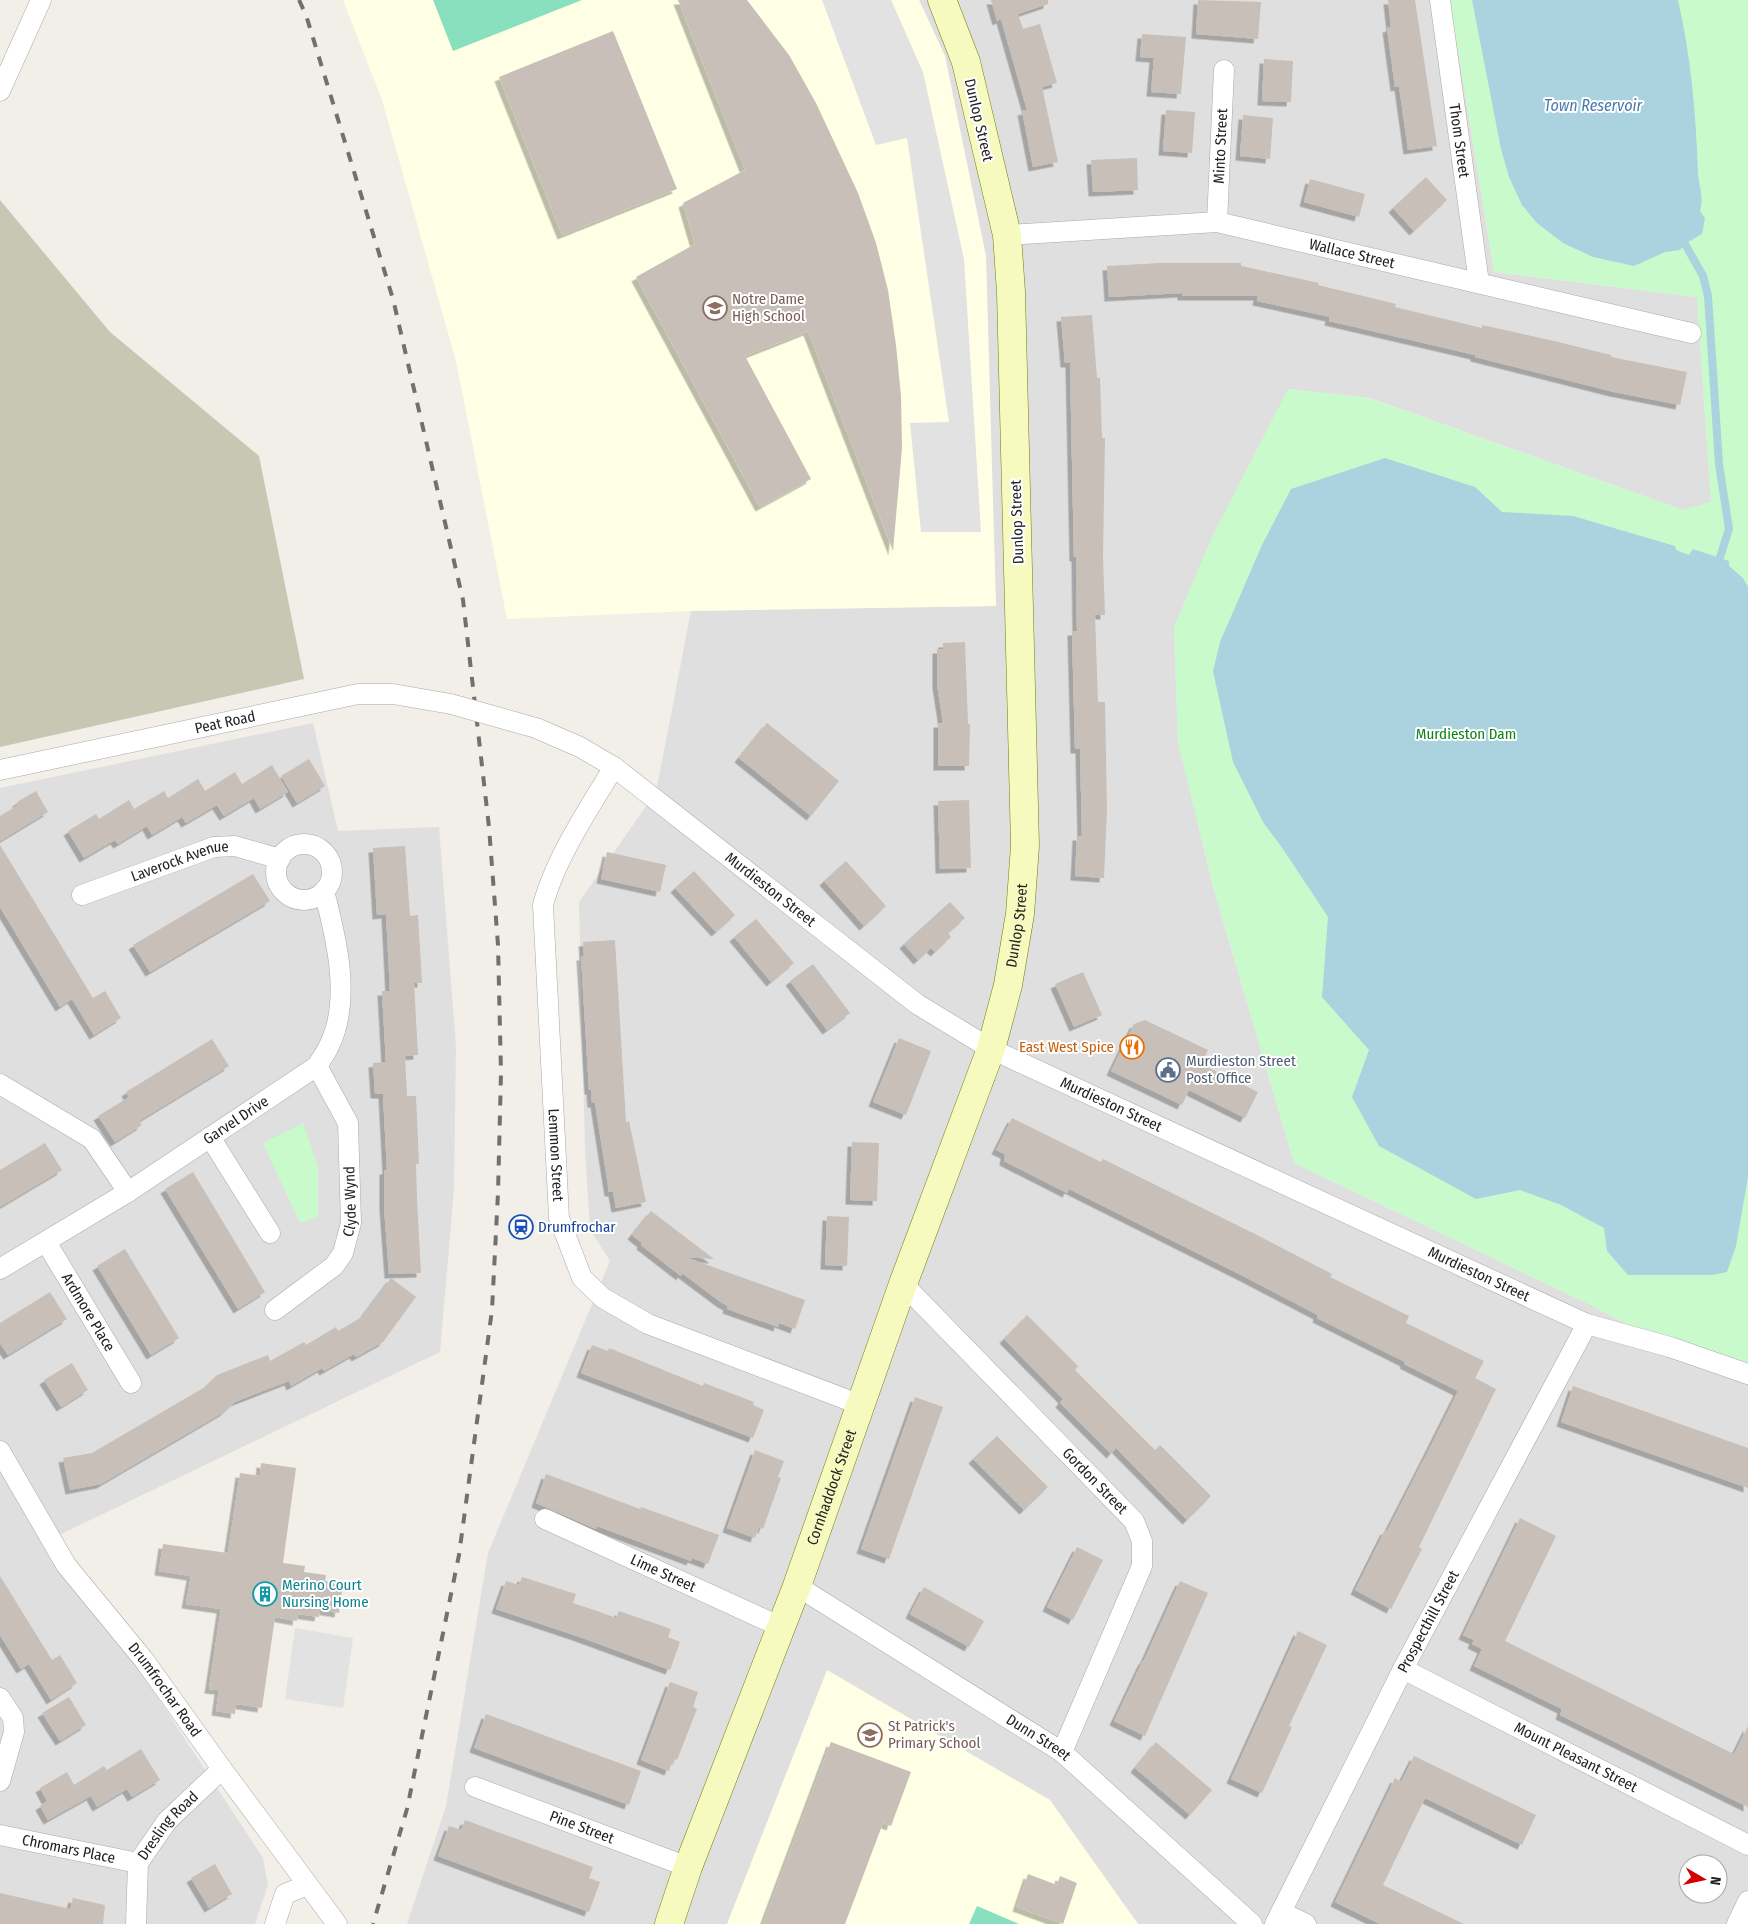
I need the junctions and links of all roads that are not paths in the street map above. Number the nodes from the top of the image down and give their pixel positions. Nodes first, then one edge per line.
1 (41, 0) edge
2 (942, 0) edge
3 (1440, 0) edge
4 (1224, 70) dead end
5 (0, 91) edge
6 (1217, 222) junction
7 (1007, 235) junction
8 (1479, 283) junction
9 (1691, 333) dead end
10 (536, 728) joint
11 (614, 767) junction
12 (0, 770) edge
13 (280, 859) junction
14 (324, 890) junction
15 (82, 896) dead end
16 (990, 1049) junction
17 (318, 1066) junction
18 (0, 1084) edge
19 (210, 1137) junction
20 (128, 1192) junction
21 (270, 1233) dead end
22 (46, 1242) junction
23 (0, 1269) edge
24 (903, 1284) junction
25 (275, 1310) dead end
26 (1587, 1324) junction
27 (1748, 1374) edge
28 (131, 1383) dead end
29 (861, 1405) junction
30 (0, 1451) edge
31 (545, 1519) dead end
32 (797, 1586) junction
33 (781, 1627) junction
34 (1403, 1669) junction
35 (0, 1698) edge
36 (1062, 1752) junction
37 (222, 1769) junction
38 (0, 1781) edge
39 (475, 1787) dead end
40 (0, 1835) edge
41 (1748, 1845) edge
42 (138, 1863) junction
43 (688, 1867) junction
44 (307, 1885) junction
45 (1748, 1900) edge
46 (1278, 1918) edge
47 (136, 1924) edge
48 (275, 1924) edge
49 (337, 1924) edge
50 (670, 1924) edge
51 (1252, 1924) edge
52 (1306, 1924) edge
53 (1737, 1924) edge

1 - 5 street
2 - 7 main road, Dunlop Street
3 - 8 street, Thom Street
4 - 6 street, Minto Street
6 - 7 street, Wallace Street
6 - 8 street, Wallace Street
7 - 16 main road, Dunlop Street
8 - 9 street, Wallace Street
10 - 11 street, Murdieston Street
10 - 12 street, Peat Road, bridge
11 - 16 street, Murdieston Street
11 - 29 street, Lemmon Street
13 - 14 street
13 - 14 street
13 - 15 street, Laverock Avenue
14 - 17 street, Garvel Drive
16 - 24 main road, Cornhaddock Street
16 - 26 street, Murdieston Street
17 - 19 street, Garvel Drive
17 - 25 street, Clyde Wynd
18 - 20 street
19 - 20 street, Garvel Drive
19 - 21 street
20 - 22 street, Garvel Drive
22 - 23 street, Garvel Drive
22 - 28 street, Ardmore Place
24 - 29 main road, Cornhaddock Street
24 - 36 street, Gordon Street
26 - 27 street, Murdieston Street
26 - 34 street, Prospecthill Street
29 - 32 main road, Cornhaddock Street
30 - 37 street, Drumfrochar Road
31 - 33 street, Lime Street
32 - 33 main road, Cornhaddock Street
32 - 36 street, Dunn Street
33 - 43 main road, Cornhaddock Street
34 - 41 street, Mount Pleasant Street
34 - 46 street, Prospecthill Street
35 - 38 street
36 - 51 street, Dunn Street
37 - 42 street, Dresling Road
37 - 44 street, Drumfrochar Road
39 - 43 street, Pine Street
40 - 42 street, Chromars Place
42 - 47 street, Dresling Road
43 - 50 main road, Cornhaddock Street
44 - 48 street
44 - 49 street, Drumfrochar Road
45 - 53 street
46 - 52 street

